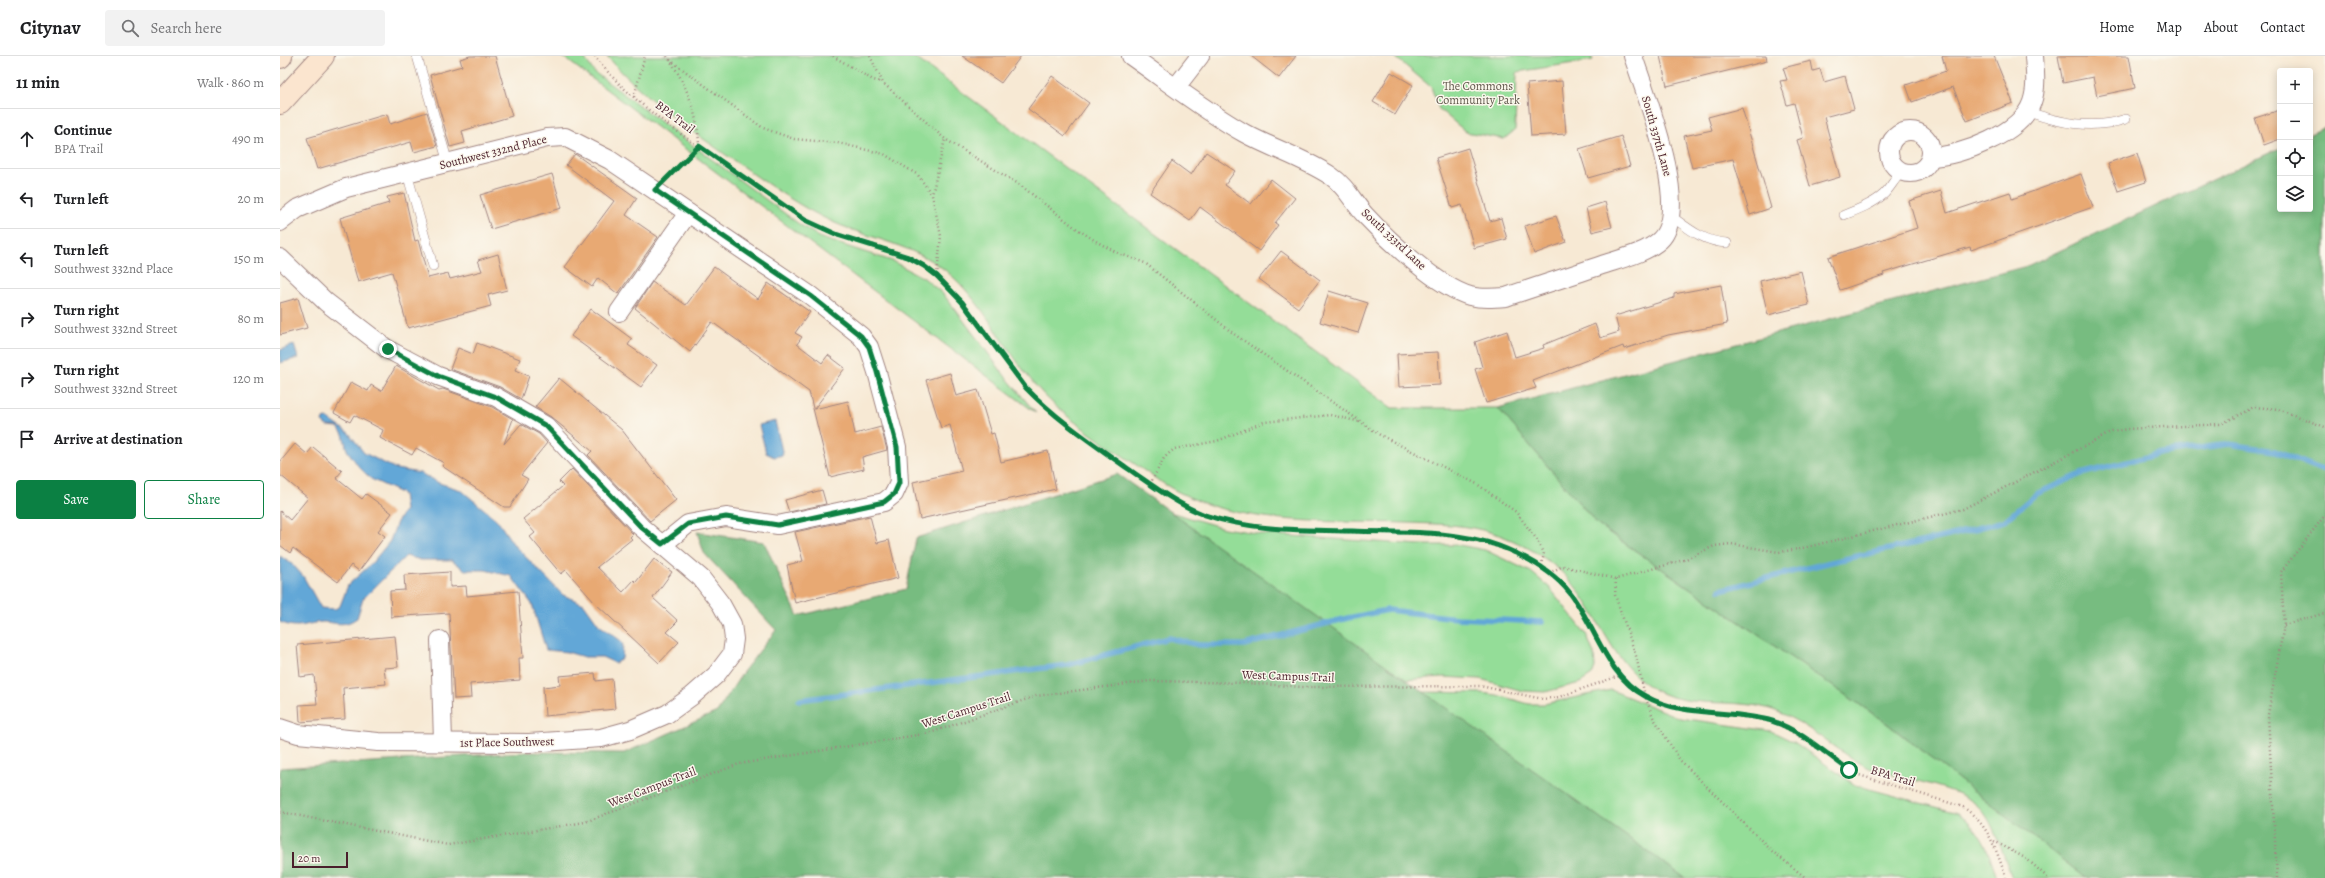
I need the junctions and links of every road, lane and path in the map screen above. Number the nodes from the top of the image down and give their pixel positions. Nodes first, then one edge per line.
1 (323, 56) edge
2 (417, 56) edge
3 (595, 56) edge
4 (645, 56) edge
5 (667, 56) edge
6 (832, 56) edge
7 (870, 56) edge
8 (1131, 56) edge
9 (1200, 56) edge
10 (1633, 56) edge
11 (2034, 56) edge
12 (670, 60) junction
13 (883, 83) junction
14 (1176, 87) junction
15 (634, 97) junction
16 (280, 103) edge
17 (2026, 111) junction
18 (2126, 119) dead end
19 (945, 139) junction
20 (699, 146) junction
21 (1931, 157) junction
22 (448, 163) junction
23 (1902, 172) junction
24 (407, 173) junction
25 (655, 190) junction
26 (932, 195) junction
27 (688, 213) junction
28 (1844, 215) dead end
29 (1671, 216) junction
30 (280, 222) edge
31 (1727, 243) dead end
32 (280, 258) edge
33 (433, 266) dead end
34 (937, 276) junction
35 (619, 312) dead end
36 (1363, 423) junction
37 (2325, 427) edge
38 (1150, 484) junction
39 (2325, 515) edge
40 (662, 544) junction
41 (1541, 568) junction
42 (1549, 573) junction
43 (1616, 579) junction
44 (2325, 613) edge
45 (2284, 625) junction
46 (440, 640) dead end
47 (1619, 676) junction
48 (1646, 696) junction
49 (280, 728) edge
50 (443, 742) junction
51 (280, 812) edge
52 (1993, 841) junction
53 (1806, 878) edge
54 (2006, 878) edge
55 (2048, 878) edge
56 (2277, 878) edge

1 - 16 main road
2 - 22 lane
3 - 15 path, BPA Trail
4 - 15 path
5 - 12 path
6 - 13 path
7 - 13 path
8 - 14 street, South 333rd Lane
9 - 14 street
10 - 29 street, South 337th Lane
11 - 17 street
12 - 20 path
12 - 26 path
13 - 19 path
14 - 29 street, South 333rd Lane
15 - 20 path, BPA Trail
17 - 18 lane
17 - 21 street
19 - 26 path
19 - 36 path
20 - 25 path
20 - 34 path, BPA Trail
21 - 23 street
21 - 23 street
22 - 24 street, Southwest 332nd Place
22 - 25 street, Southwest 332nd Place
23 - 28 lane
24 - 30 street, Southwest 332nd Place
24 - 33 lane
25 - 27 street, Southwest 332nd Place
26 - 34 path
27 - 35 street
27 - 40 street, Southwest 332nd Place
29 - 31 lane
32 - 40 street, 1st Place Southwest
34 - 38 path, BPA Trail
36 - 38 path
36 - 41 path
37 - 43 path
38 - 41 path, BPA Trail
39 - 45 path
40 - 50 street, 1st Place Southwest
41 - 42 path, BPA Trail
42 - 43 path
42 - 47 path, BPA Trail
43 - 48 path
44 - 45 path
45 - 56 path
46 - 50 street
47 - 48 path, BPA Trail
47 - 51 path, West Campus Trail
48 - 52 path, BPA Trail
48 - 53 path
49 - 50 street, 1st Place Southwest
52 - 54 path, BPA Trail
52 - 55 path

